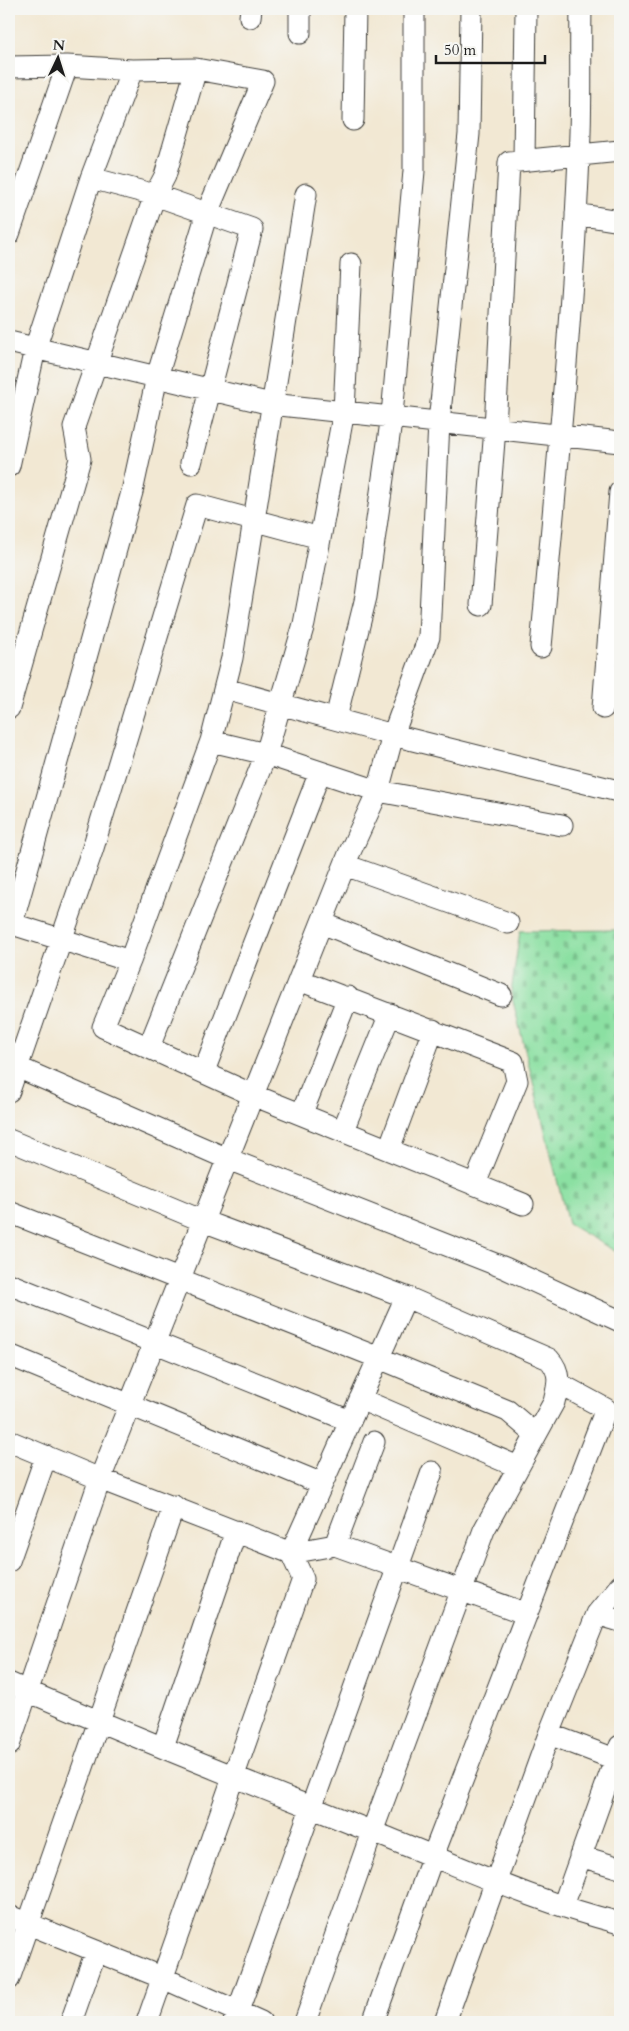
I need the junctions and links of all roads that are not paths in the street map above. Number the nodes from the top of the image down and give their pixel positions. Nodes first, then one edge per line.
1 (300, 9) edge
2 (355, 9) edge
3 (414, 9) edge
4 (471, 9) edge
5 (526, 9) edge
6 (581, 9) edge
7 (300, 34) dead end
8 (67, 66) junction
9 (9, 67) edge
10 (196, 69) junction
11 (132, 70) junction
12 (353, 120) dead end
13 (620, 151) edge
14 (580, 154) junction
15 (524, 160) junction
16 (90, 178) junction
17 (306, 194) dead end
18 (155, 195) junction
19 (207, 213) junction
20 (576, 214) junction
21 (620, 220) edge
22 (9, 234) edge
23 (351, 264) dead end
24 (9, 342) edge
25 (35, 349) junction
26 (95, 363) junction
27 (157, 377) junction
28 (210, 390) junction
29 (271, 404) junction
30 (344, 411) junction
31 (392, 416) junction
32 (438, 422) junction
33 (495, 428) junction
34 (560, 434) junction
35 (620, 442) edge
36 (191, 463) dead end
37 (9, 466) edge
38 (620, 492) edge
39 (253, 522) junction
40 (320, 538) junction
41 (481, 605) dead end
42 (540, 647) dead end
43 (225, 689) junction
44 (10, 695) edge
45 (281, 704) junction
46 (603, 708) dead end
47 (336, 718) junction
48 (393, 735) junction
49 (211, 741) junction
50 (266, 754) junction
51 (320, 772) junction
52 (614, 790) dead end
53 (378, 791) junction
54 (562, 826) dead end
55 (345, 865) junction
56 (322, 923) junction
57 (10, 924) edge
58 (508, 924) dead end
59 (60, 939) junction
60 (130, 960) junction
61 (299, 980) junction
62 (501, 995) dead end
63 (348, 997) junction
64 (390, 1014) junction
65 (433, 1030) junction
66 (149, 1047) junction
67 (17, 1067) junction
68 (204, 1071) junction
69 (9, 1091) edge
70 (253, 1095) junction
71 (302, 1113) junction
72 (343, 1130) junction
73 (9, 1140) edge
74 (389, 1149) junction
75 (228, 1158) junction
76 (475, 1184) junction
77 (524, 1204) dead end
78 (9, 1212) edge
79 (203, 1221) junction
80 (180, 1279) junction
81 (9, 1284) edge
82 (406, 1298) junction
83 (620, 1321) edge
84 (154, 1343) junction
85 (9, 1355) edge
86 (379, 1358) junction
87 (558, 1382) junction
88 (360, 1399) junction
89 (130, 1405) junction
90 (350, 1421) junction
91 (536, 1435) junction
92 (9, 1441) edge
93 (374, 1442) dead end
94 (46, 1456) junction
95 (518, 1467) junction
96 (432, 1472) dead end
97 (100, 1479) junction
98 (322, 1484) junction
99 (174, 1506) junction
100 (236, 1531) junction
101 (335, 1545) junction
102 (291, 1553) junction
103 (9, 1561) edge
104 (397, 1568) junction
105 (620, 1586) edge
106 (461, 1591) junction
107 (527, 1614) junction
108 (597, 1614) junction
109 (620, 1621) edge
110 (18, 1687) edge
111 (99, 1721) junction
112 (549, 1734) junction
113 (9, 1745) edge
114 (163, 1747) junction
115 (618, 1755) edge
116 (233, 1777) junction
117 (311, 1808) junction
118 (372, 1832) junction
119 (433, 1856) junction
120 (580, 1856) junction
121 (620, 1868) edge
122 (496, 1881) junction
123 (563, 1906) junction
124 (18, 1920) edge
125 (620, 1923) edge
126 (96, 1951) junction
127 (162, 1978) junction
128 (9, 1979) edge
129 (236, 2017) edge
130 (71, 2022) edge
131 (147, 2022) edge
132 (261, 2022) edge
133 (305, 2022) edge
134 (373, 2022) edge
135 (445, 2022) edge

1 - 7 street
2 - 12 street
3 - 31 street
4 - 32 street
5 - 15 street
6 - 14 street
8 - 9 street
8 - 11 street
8 - 22 street
10 - 11 street
10 - 18 street
10 - 19 street
11 - 16 street
13 - 14 street
14 - 15 street
14 - 20 street
15 - 33 street
16 - 18 street
16 - 25 street
17 - 29 street
18 - 19 street
18 - 26 street
19 - 27 street
19 - 28 street
20 - 21 street
20 - 34 street
23 - 30 street
24 - 25 street
25 - 26 street
25 - 37 street
26 - 27 street
26 - 44 street
27 - 28 street
27 - 57 street
28 - 29 street
28 - 36 street
29 - 30 street
29 - 39 street
30 - 31 street
30 - 40 street
31 - 32 street
31 - 47 street
32 - 33 street
32 - 48 street
33 - 34 street
33 - 41 street
34 - 35 street
34 - 42 street
38 - 46 street
39 - 40 street
39 - 43 street
39 - 59 street
40 - 45 street
43 - 45 street
43 - 49 street
45 - 47 street
45 - 50 street
47 - 48 street
48 - 52 street
48 - 53 street
49 - 50 street
49 - 60 street
50 - 51 street
50 - 66 street
51 - 53 street
51 - 68 street
53 - 54 street
53 - 55 street
55 - 56 street
55 - 58 street
56 - 61 street
56 - 62 street
57 - 59 street
59 - 60 street
59 - 67 street
60 - 66 street
61 - 63 street
61 - 70 street
63 - 64 street
63 - 71 street
64 - 65 street
64 - 72 street
65 - 74 street
65 - 76 street
66 - 68 street
67 - 69 street
67 - 75 street
68 - 70 street
70 - 71 street
70 - 75 street
71 - 72 street
72 - 74 street
73 - 79 street
74 - 76 street
75 - 79 street
75 - 83 street
76 - 77 street
78 - 80 street
79 - 80 street
79 - 82 street
80 - 84 street
80 - 86 street
81 - 84 street
82 - 86 street
82 - 87 street
84 - 89 street
84 - 90 street
85 - 89 street
86 - 88 street
86 - 91 street
87 - 91 street
87 - 107 street
88 - 90 street
88 - 95 street
89 - 97 street
89 - 98 street
90 - 98 street
91 - 95 street
92 - 94 street
93 - 101 street
94 - 97 street
94 - 103 street
95 - 106 street
96 - 104 street
97 - 99 street
97 - 110 street
98 - 102 street
99 - 100 street
99 - 111 street
100 - 102 street
100 - 114 street
101 - 102 street
101 - 104 street
102 - 116 street
104 - 106 street
104 - 117 street
105 - 108 street
106 - 107 street
106 - 118 street
107 - 119 street
108 - 109 street
108 - 112 street
110 - 111 street
110 - 113 street
111 - 114 street
111 - 124 street
112 - 115 street
112 - 122 street
114 - 116 street
115 - 120 street
116 - 117 street
116 - 127 street
117 - 118 street
117 - 129 street
118 - 119 street
118 - 133 street
119 - 122 street
119 - 134 street
120 - 121 street
120 - 123 street
122 - 123 street
122 - 135 street
123 - 125 street
124 - 126 street
124 - 128 street
126 - 127 street
126 - 130 street
127 - 129 street
127 - 131 street
129 - 132 street

